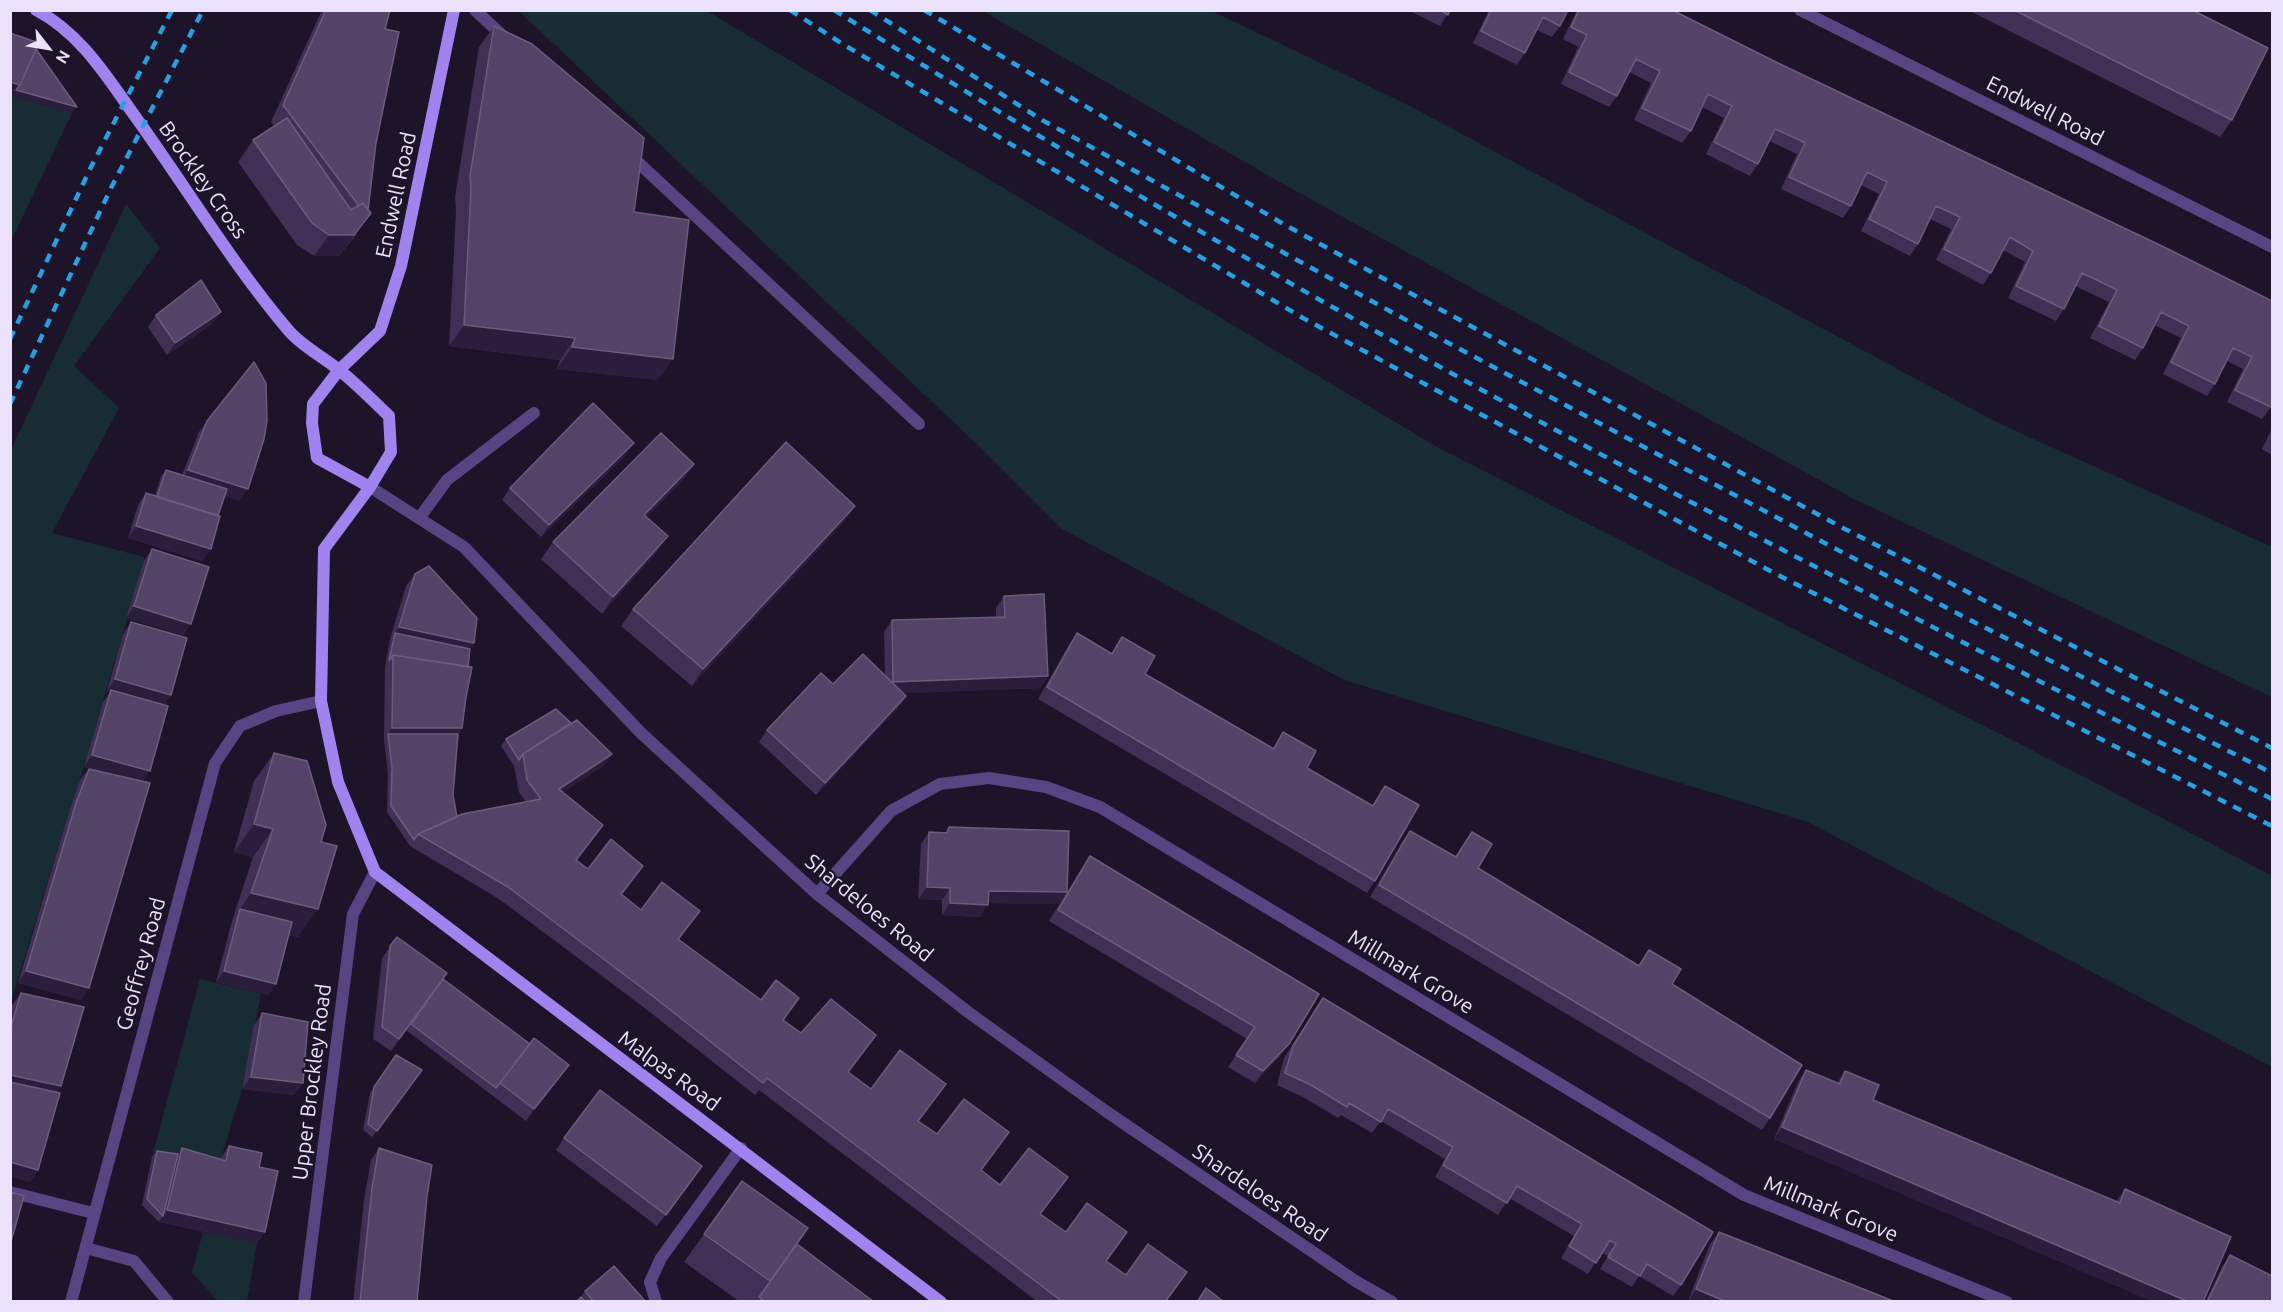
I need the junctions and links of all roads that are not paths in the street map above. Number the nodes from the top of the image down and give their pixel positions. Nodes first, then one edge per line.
1 (36, 10) edge
2 (454, 10) edge
3 (475, 10) edge
4 (1800, 10) edge
5 (518, 51) edge
6 (623, 148) edge
7 (2272, 247) edge
8 (339, 370) junction
9 (534, 413) dead end
10 (919, 424) dead end
11 (370, 487) junction
12 (420, 517) junction
13 (321, 701) junction
14 (375, 872) junction
15 (817, 894) junction
16 (741, 1148) junction
17 (10, 1192) edge
18 (93, 1213) junction
19 (86, 1248) junction
20 (71, 1302) edge
21 (168, 1302) edge
22 (304, 1302) edge
23 (657, 1302) edge
24 (941, 1302) edge
25 (1392, 1302) edge
26 (2007, 1302) edge

1 - 8 main road, Brockley Cross
2 - 8 main road, Endwell Road
3 - 5 street
4 - 7 street, Endwell Road
6 - 10 street
8 - 11 main road
8 - 11 main road, Shardeloes Road
9 - 12 street
11 - 12 street, Shardeloes Road
11 - 13 main road
12 - 15 street, Shardeloes Road
13 - 14 main road
13 - 18 street, Geoffrey Road
14 - 16 main road, Malpas Road
14 - 22 street, Upper Brockley Road
15 - 25 street, Shardeloes Road
15 - 26 street, Millmark Grove
16 - 23 street
16 - 24 main road, Malpas Road
17 - 18 street
18 - 19 street, Geoffrey Road
19 - 20 street, Geoffrey Road
19 - 21 street

